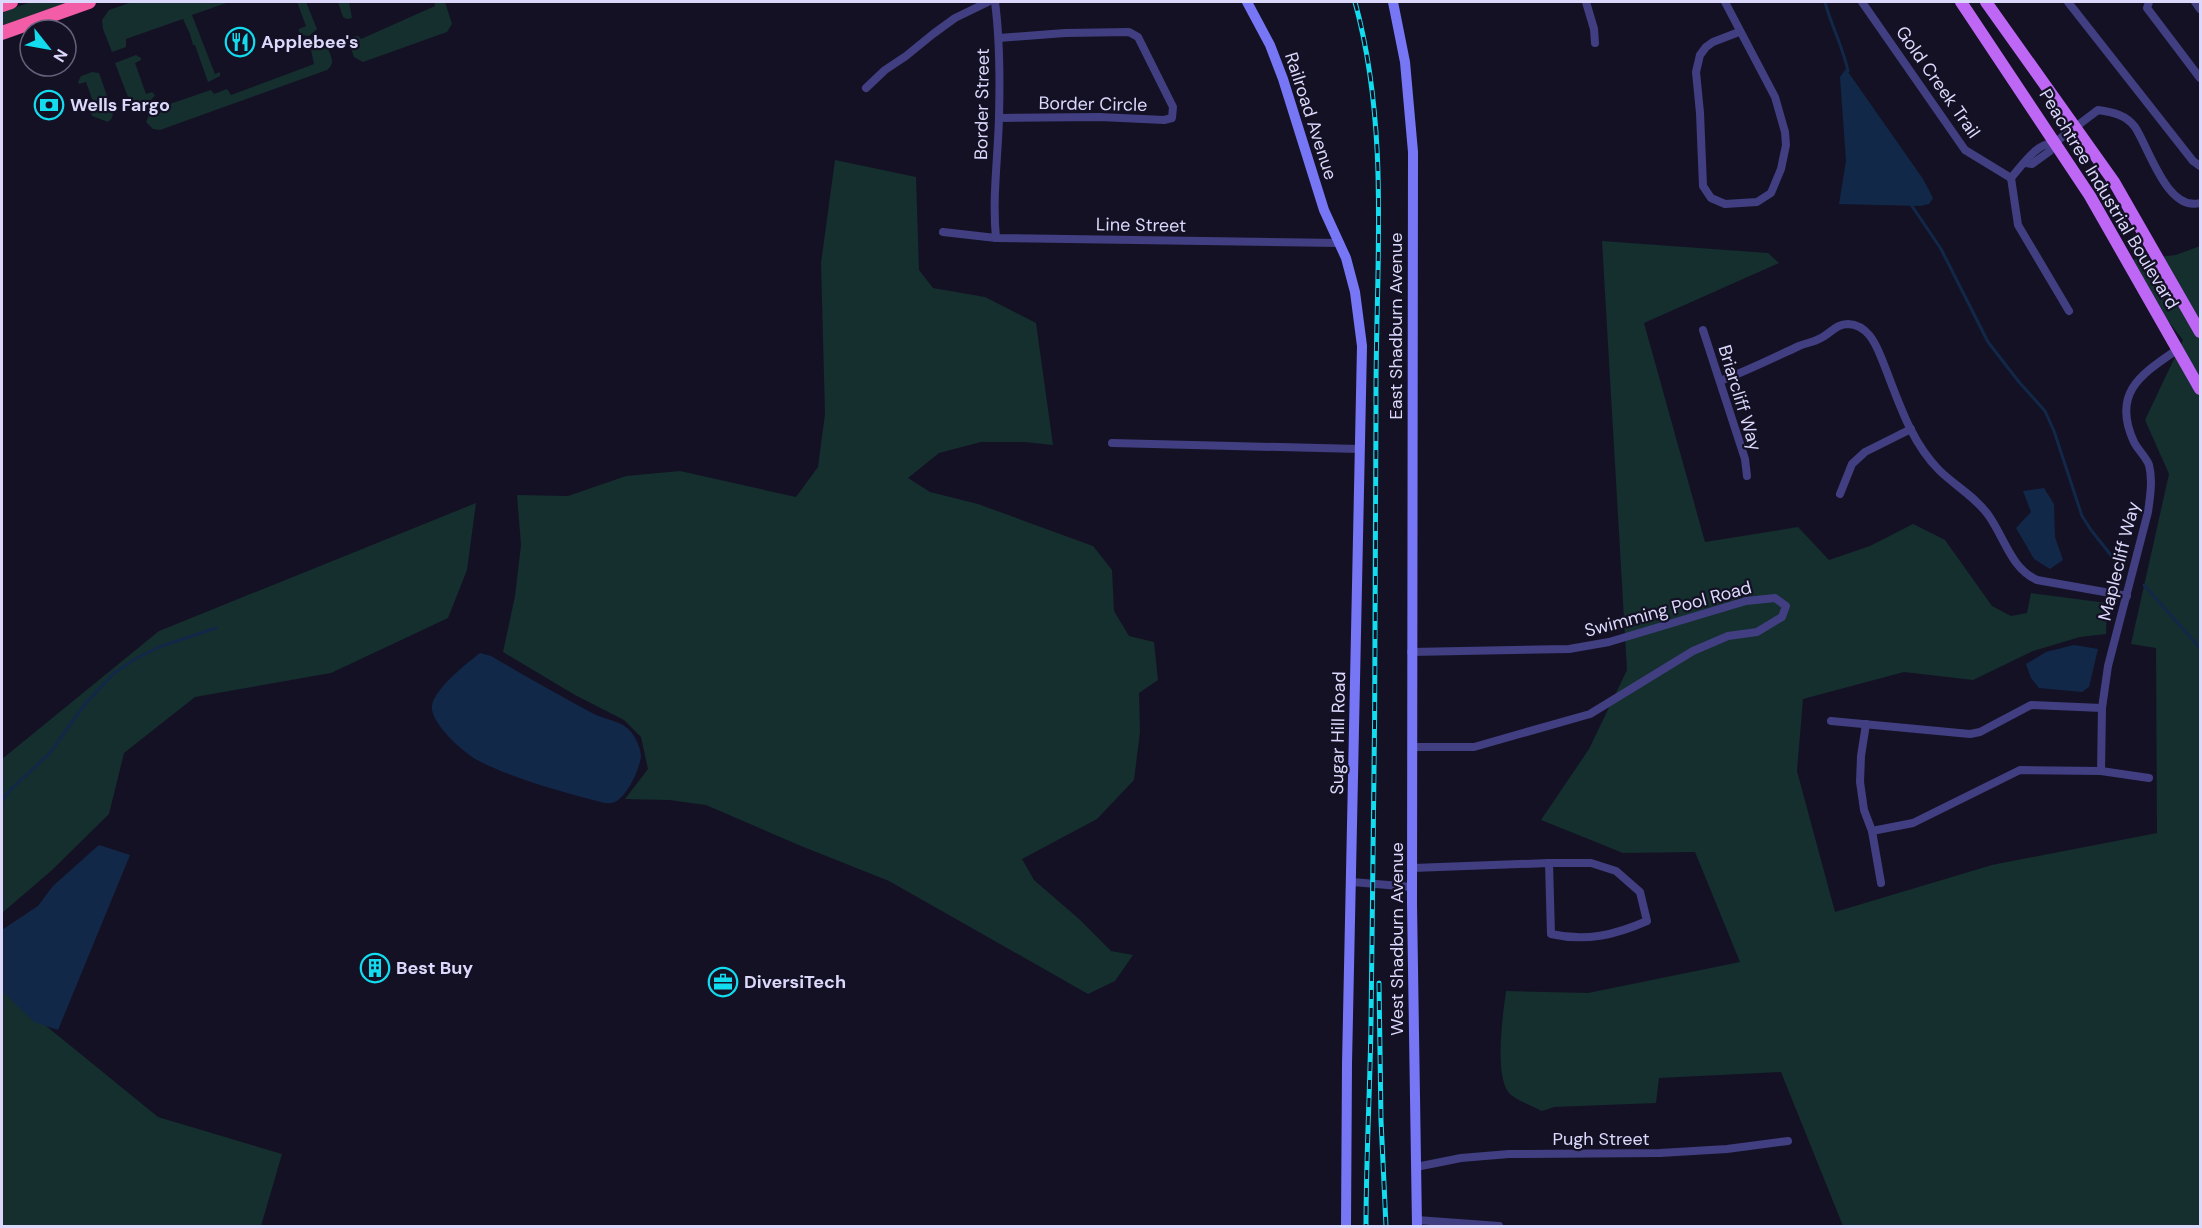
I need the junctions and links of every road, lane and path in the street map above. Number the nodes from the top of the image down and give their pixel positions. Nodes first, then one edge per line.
1 (11, 2) edge
2 (89, 2) edge
3 (988, 2) edge
4 (995, 2) edge
5 (1246, 2) edge
6 (1393, 2) edge
7 (1586, 2) edge
8 (1725, 2) edge
9 (1862, 2) edge
10 (1962, 2) edge
11 (1986, 2) edge
12 (2068, 2) edge
13 (2149, 2) edge
14 (2194, 2) edge
15 (2, 5) edge
16 (2200, 9) edge
17 (1739, 32) junction
18 (2, 33) edge
19 (999, 38) junction
20 (1595, 43) dead end
21 (2200, 78) edge
22 (866, 88) dead end
23 (999, 118) junction
24 (2076, 126) junction
25 (2054, 143) junction
26 (2200, 166) edge
27 (2011, 178) junction
28 (2200, 203) edge
29 (943, 232) dead end
30 (996, 238) junction
31 (1339, 243) junction
32 (2069, 311) dead end
33 (1703, 330) dead end
34 (2200, 332) edge
35 (2178, 349) junction
36 (1720, 381) junction
37 (2200, 389) edge
38 (1911, 429) junction
39 (1112, 443) dead end
40 (1359, 450) junction
41 (1747, 476) dead end
42 (1840, 494) dead end
43 (2127, 596) junction
44 (1412, 652) junction
45 (2102, 708) junction
46 (1831, 721) dead end
47 (1866, 724) junction
48 (1412, 747) junction
49 (2101, 771) junction
50 (2149, 778) dead end
51 (1872, 831) junction
52 (1549, 863) junction
53 (1413, 868) junction
54 (1352, 882) junction
55 (1881, 883) dead end
56 (1412, 887) junction
57 (1788, 1141) dead end
58 (1416, 1167) junction
59 (1417, 1223) edge
60 (1346, 1227) edge
61 (1499, 1227) edge

1 - 15 highway
2 - 18 highway
3 - 22 street
4 - 19 street, Border Street
5 - 31 street, Railroad Avenue
6 - 44 street, East Shadburn Avenue
7 - 20 street
8 - 17 street
9 - 27 street, Gold Creek Trail
10 - 25 main road, Peachtree Industrial Boulevard
11 - 24 main road, Peachtree Industrial Boulevard
12 - 26 street
13 - 21 street
14 - 16 street
17 - 17 street
19 - 23 street, Border Street
19 - 23 street, Border Circle
23 - 30 street, Border Street
24 - 25 street
24 - 28 street
24 - 34 main road, Peachtree Industrial Boulevard
25 - 27 street
25 - 35 main road, Peachtree Industrial Boulevard
27 - 32 street
29 - 30 street, Line Street
30 - 31 street, Line Street
31 - 40 street, Sugar Hill Road
33 - 36 street, Briarcliff Way
35 - 37 main road, Peachtree Industrial Boulevard
35 - 43 street, Maplecliff Way
36 - 38 street
36 - 41 street, Briarcliff Way
38 - 42 street
38 - 43 street
39 - 40 street
40 - 54 street, Sugar Hill Road
43 - 45 street, Maplecliff Way
44 - 48 street, West Shadburn Avenue
44 - 48 street, Swimming Pool Road
45 - 47 street
45 - 49 street, Maplecliff Way
46 - 47 street
47 - 51 street
48 - 53 street, West Shadburn Avenue
49 - 50 street
49 - 51 street
51 - 55 street
52 - 52 street
52 - 53 street
53 - 56 street, West Shadburn Avenue
54 - 56 street
54 - 60 street, Sugar Hill Road
56 - 58 street, West Shadburn Avenue
57 - 58 street, Pugh Street
58 - 59 street, West Shadburn Avenue
59 - 61 street

